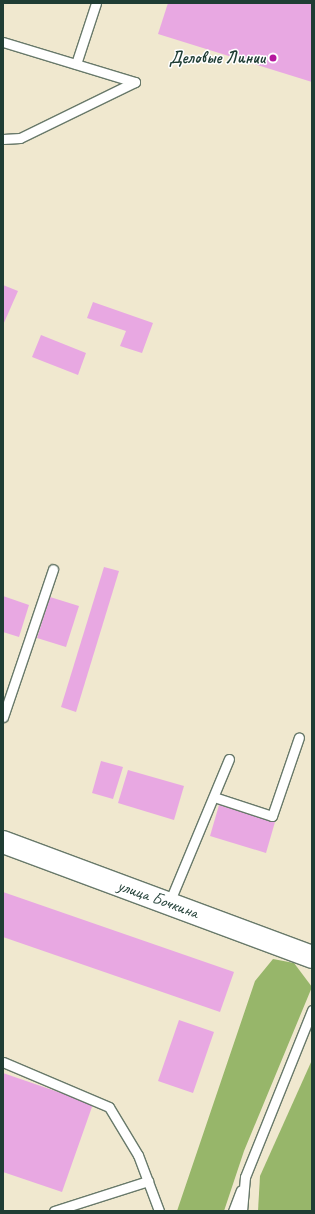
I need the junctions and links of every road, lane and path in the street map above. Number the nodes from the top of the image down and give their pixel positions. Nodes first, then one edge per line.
1 (96, 3) edge
2 (3, 42) edge
3 (76, 64) junction
4 (3, 139) edge
5 (53, 569) dead end
6 (3, 717) edge
7 (299, 737) dead end
8 (229, 759) dead end
9 (214, 797) junction
10 (3, 842) edge
11 (169, 903) junction
12 (312, 957) edge
13 (312, 1010) edge
14 (3, 1062) edge
15 (245, 1177) junction
16 (148, 1181) junction
17 (54, 1211) edge
18 (159, 1211) edge
19 (233, 1211) edge
20 (242, 1211) edge

1 - 3 lane
2 - 3 lane
3 - 4 lane
5 - 6 lane
7 - 9 lane
8 - 9 lane
9 - 11 lane
10 - 11 street, улица Бочкина
11 - 12 street, улица Бочкина
13 - 15 lane
14 - 16 lane
15 - 19 lane
15 - 20 lane
16 - 17 lane
16 - 18 lane

